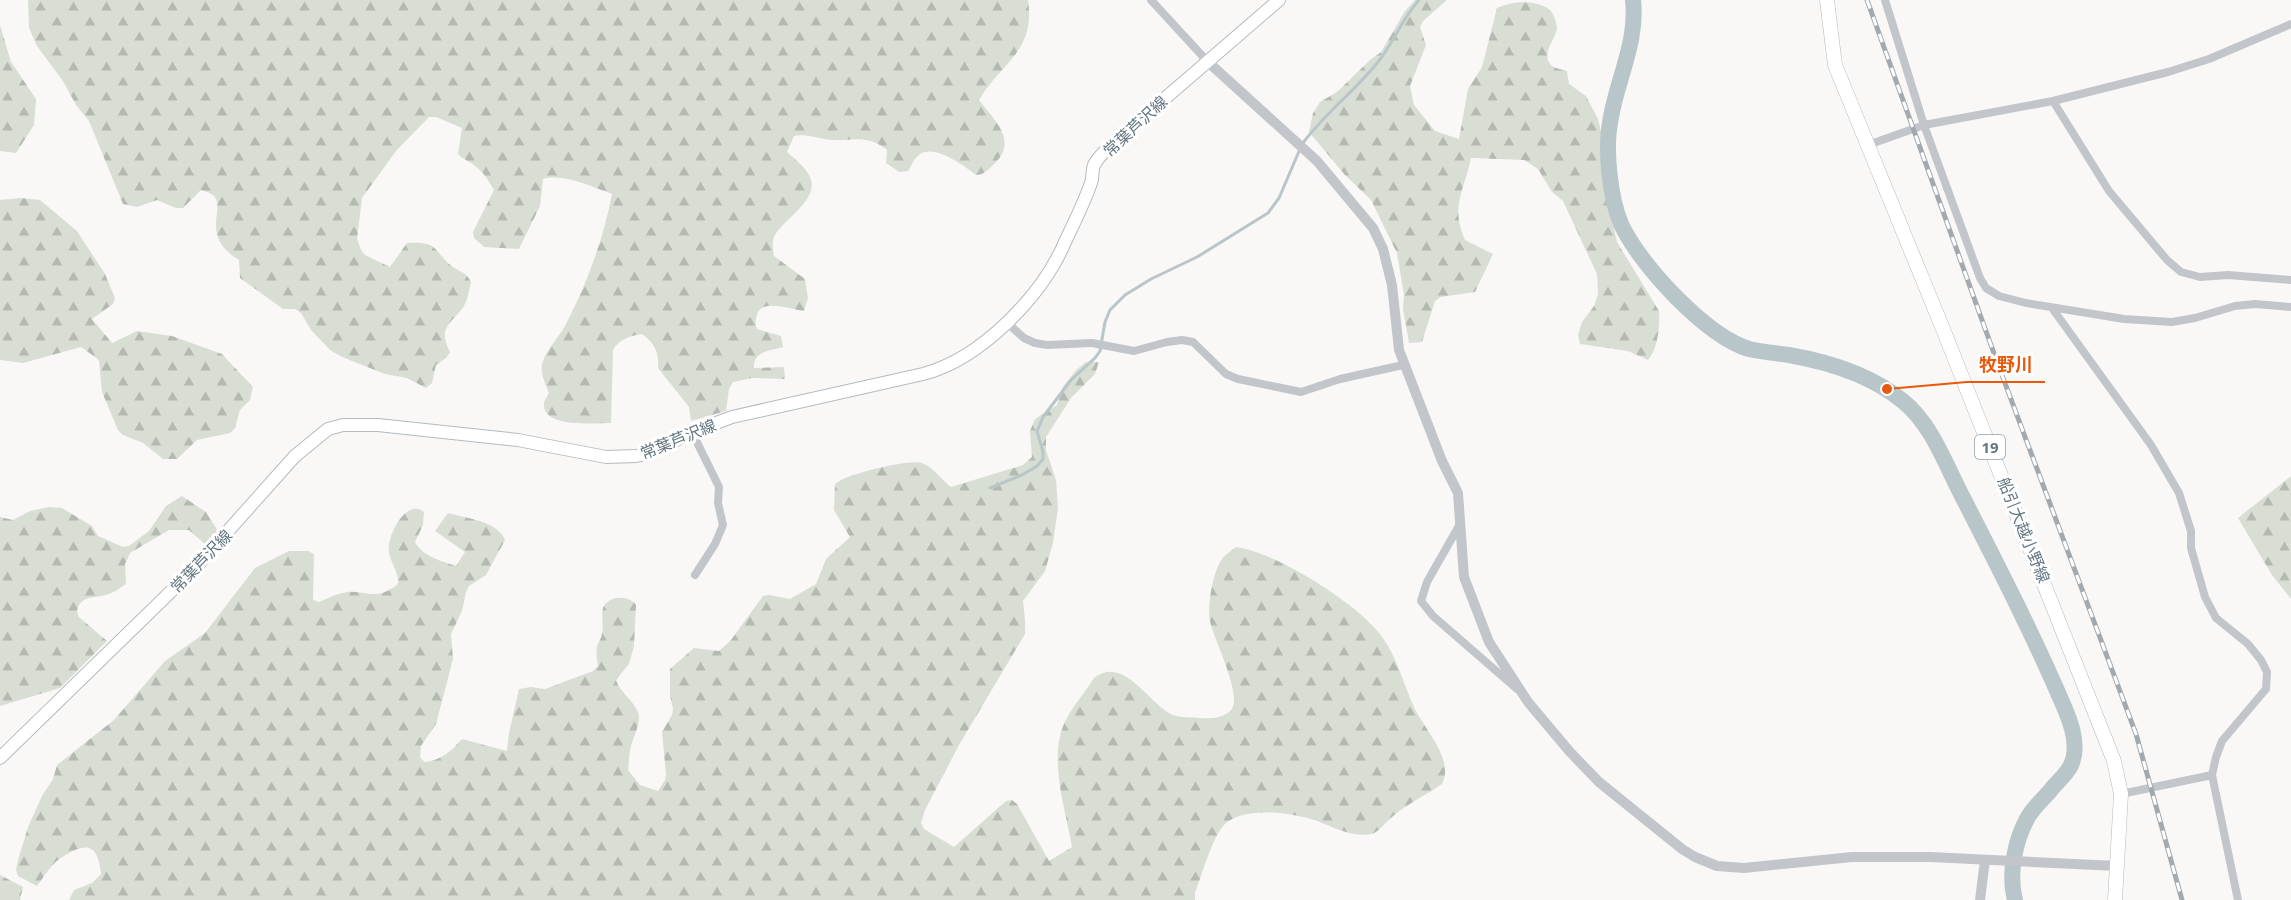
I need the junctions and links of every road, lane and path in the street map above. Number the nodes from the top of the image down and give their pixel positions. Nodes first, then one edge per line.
1 (1151, 0) edge
2 (1279, 0) edge
3 (1827, 0) edge
4 (1885, 0) edge
5 (2291, 24) edge
6 (1208, 62) junction
7 (2053, 101) junction
8 (1924, 125) junction
9 (1868, 146) junction
10 (2291, 280) edge
11 (2291, 307) edge
12 (2052, 308) junction
13 (1006, 322) junction
14 (1403, 365) junction
15 (692, 432) junction
16 (1460, 524) junction
17 (695, 575) dead end
18 (1524, 695) junction
19 (0, 758) edge
20 (2212, 775) junction
21 (2121, 794) junction
22 (1985, 860) junction
23 (2116, 866) junction
24 (1980, 900) edge
25 (2115, 900) edge
26 (2238, 900) edge

1 - 6 street
2 - 6 main road, 常葉芦沢線
3 - 9 main road, 船引大越小野線 / 19
4 - 8 street
5 - 7 street
6 - 13 main road, 常葉芦沢線
6 - 14 street
7 - 8 street
7 - 10 street
8 - 9 street
8 - 12 street
9 - 21 main road, 船引大越小野線 / 19
11 - 12 street
12 - 20 street
13 - 14 street
13 - 15 main road, 常葉芦沢線
14 - 16 street
15 - 17 street
15 - 19 main road, 常葉芦沢線
16 - 18 street
16 - 18 street
18 - 22 street
20 - 21 street
20 - 26 street
21 - 23 main road, 船引大越小野線 / 19
22 - 23 street
22 - 24 street
23 - 25 main road, 船引大越小野線 / 19

